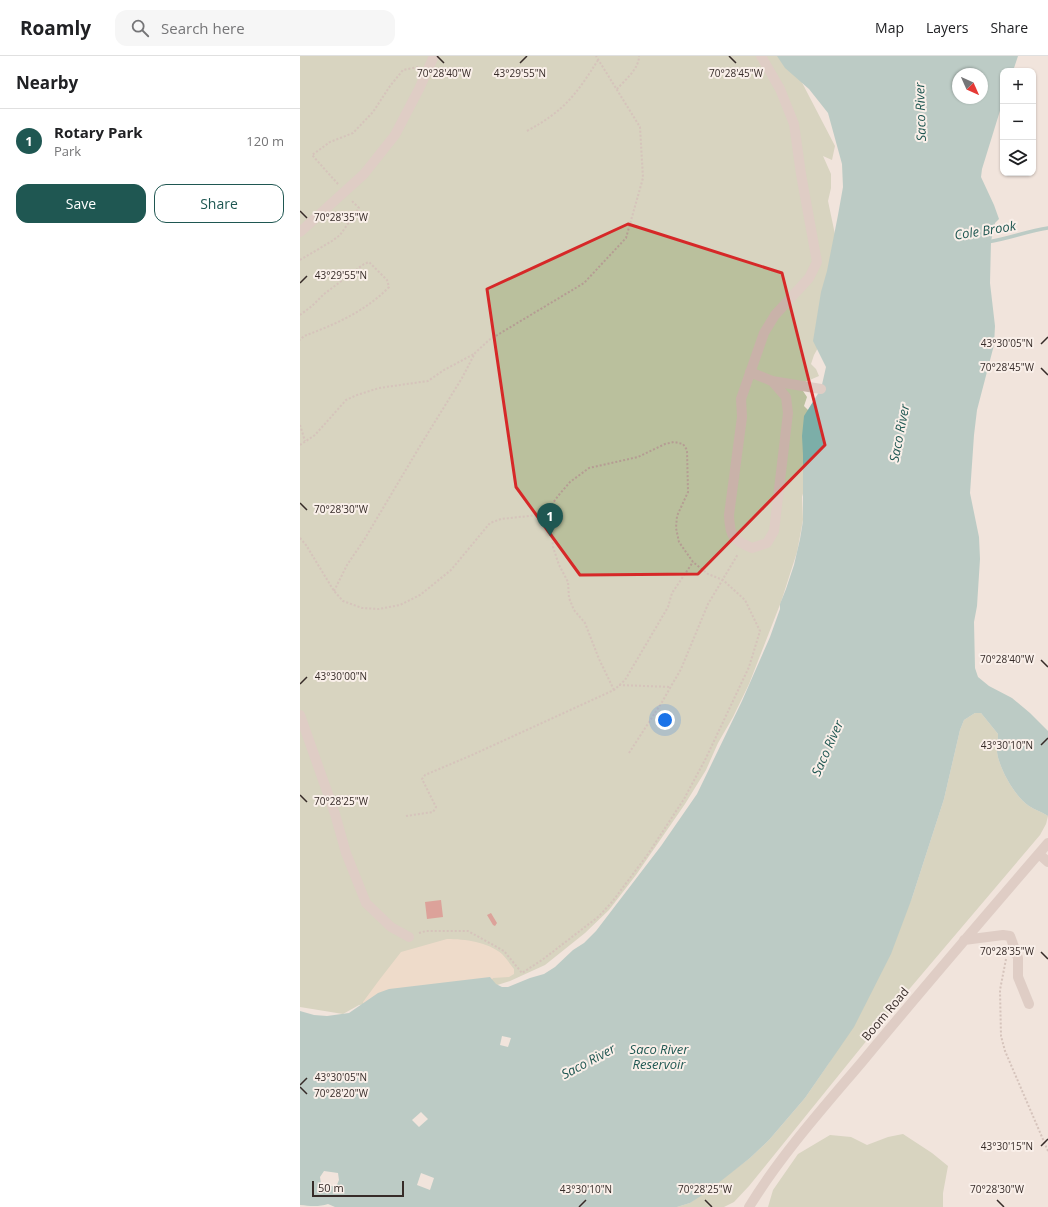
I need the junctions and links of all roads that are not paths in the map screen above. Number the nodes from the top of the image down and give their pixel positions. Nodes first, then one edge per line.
1 (434, 56) edge
2 (761, 56) edge
3 (300, 232) edge
4 (750, 372) junction
5 (772, 381) junction
6 (821, 389) dead end
7 (300, 715) edge
8 (1043, 848) edge
9 (1048, 862) edge
10 (409, 937) road end
11 (964, 940) junction
12 (1029, 1004) dead end
13 (749, 1207) edge

1 - 3 street
2 - 4 street
4 - 5 street
4 - 5 street
5 - 6 street
7 - 10 street
8 - 9 street
8 - 11 street, Boom Road
11 - 12 street
11 - 13 street, Boom Road

